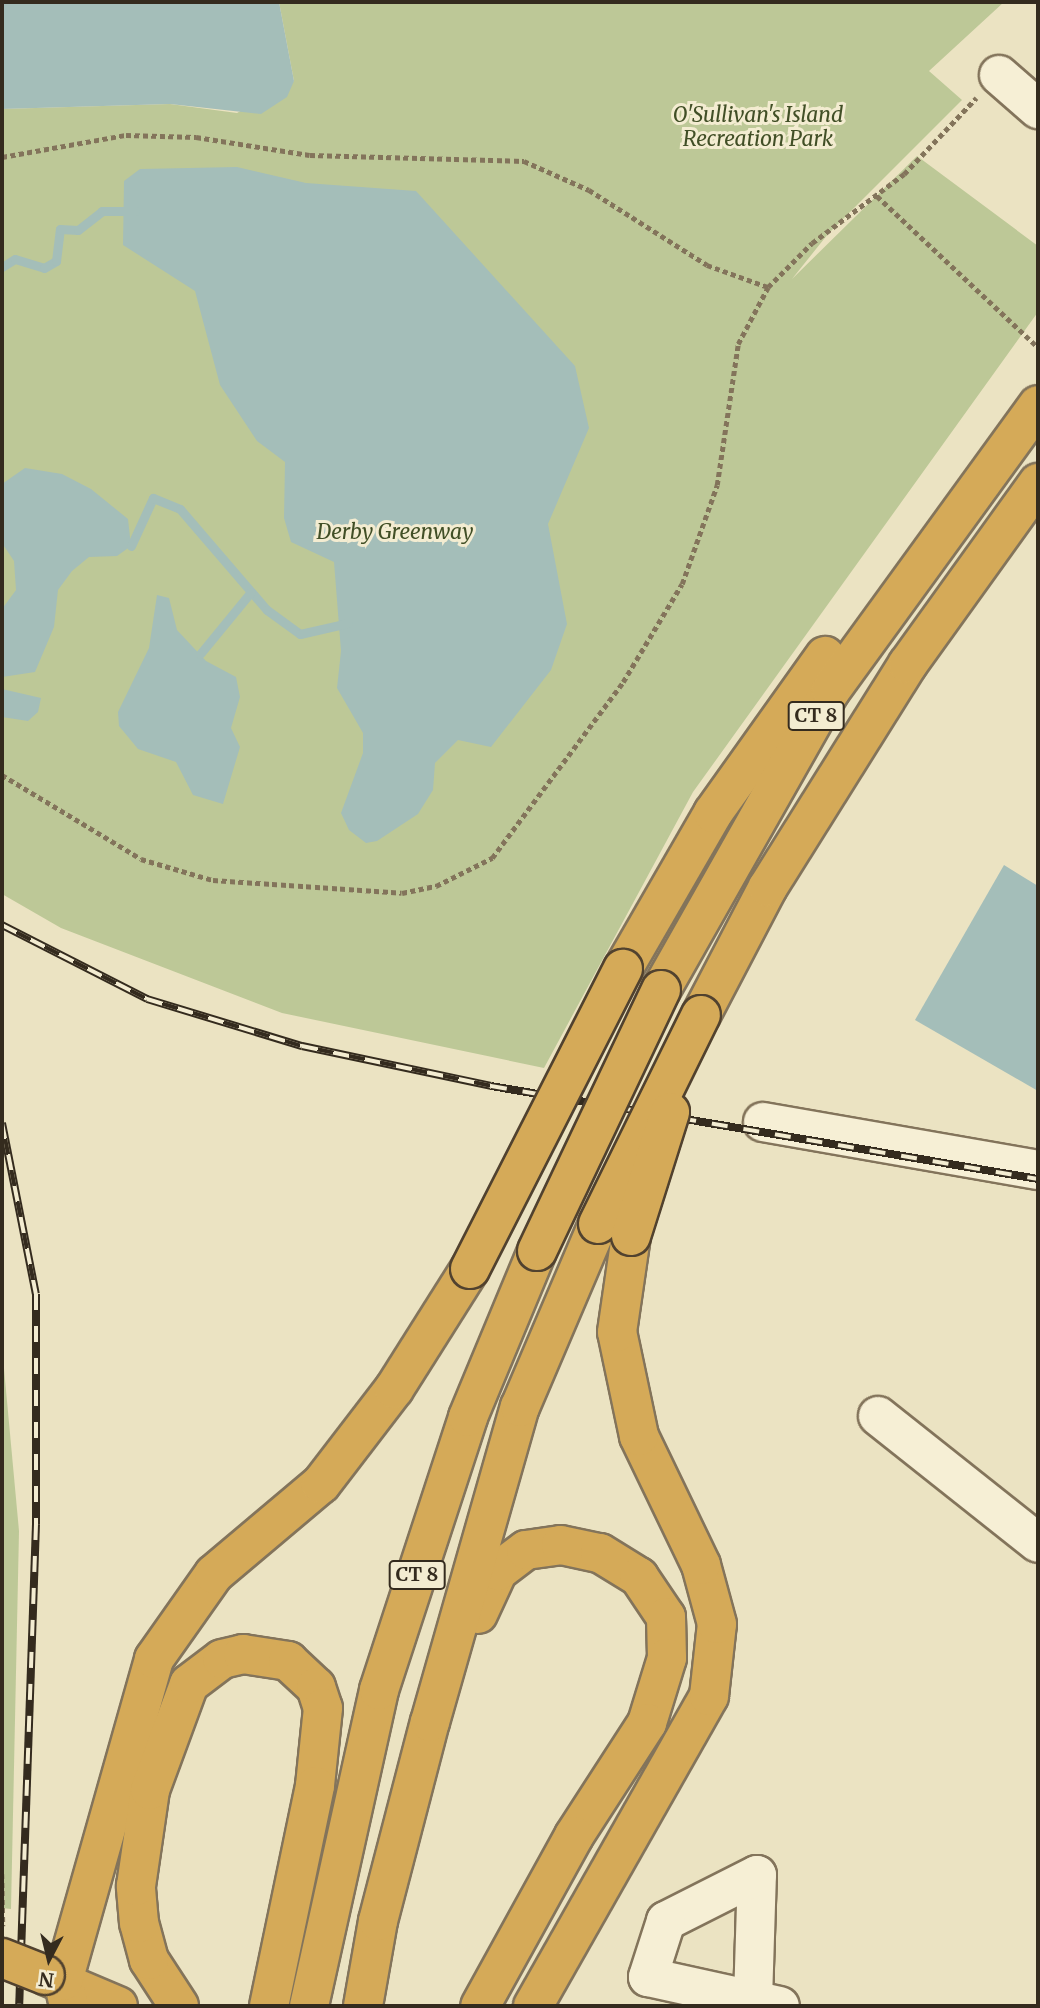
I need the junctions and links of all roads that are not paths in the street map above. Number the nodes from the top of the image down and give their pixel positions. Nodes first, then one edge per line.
1 (999, 75) road end
2 (1038, 109) edge
3 (1038, 405) edge
4 (998, 460) junction
5 (1036, 485) edge
6 (763, 1122) dead end
7 (1038, 1170) edge
8 (614, 1230) junction
9 (878, 1416) dead end
10 (1038, 1543) edge
11 (430, 1722) junction
12 (2, 1958) edge
13 (556, 1965) junction
14 (59, 1987) edge
15 (118, 2006) edge
16 (179, 2006) edge
17 (269, 2006) edge
18 (309, 2006) edge
19 (363, 2006) edge
20 (480, 2006) edge
21 (533, 2006) edge
22 (543, 2006) edge

1 - 2 lane
3 - 4 highway, CT 8
4 - 14 highway, bridge
4 - 18 highway, CT 8, bridge
5 - 8 highway, CT 8, bridge
6 - 7 lane
8 - 11 highway, CT 8
8 - 13 highway
9 - 10 lane
11 - 19 highway, CT 8
11 - 20 highway
12 - 14 highway, bridge
13 - 21 highway
13 - 22 highway
14 - 15 highway
16 - 17 highway

